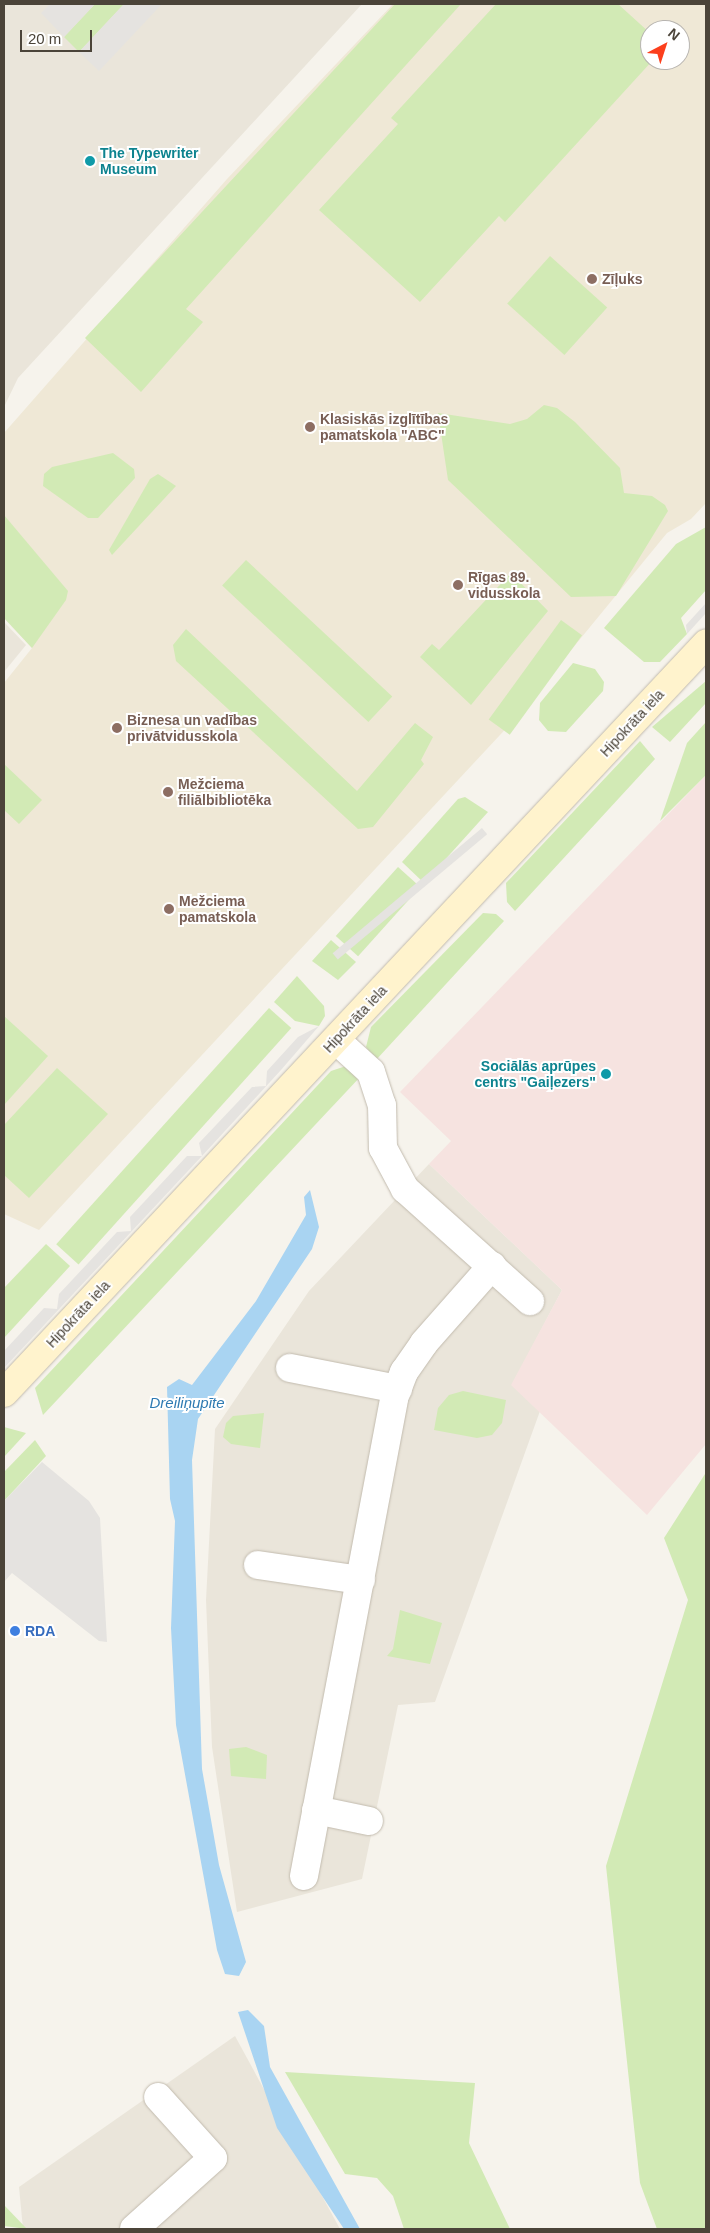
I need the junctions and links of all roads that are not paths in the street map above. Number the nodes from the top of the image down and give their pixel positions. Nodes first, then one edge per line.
1 (706, 644) edge
2 (336, 1040) junction
3 (492, 1266) junction
4 (530, 1301) dead end
5 (290, 1368) dead end
6 (398, 1388) junction
7 (4, 1393) edge
8 (258, 1565) dead end
9 (360, 1580) junction
10 (316, 1810) junction
11 (369, 1821) dead end
12 (304, 1876) dead end
13 (158, 2097) dead end
14 (134, 2229) edge

1 - 2 street, Hipokrāta iela
2 - 3 street
2 - 7 street, Hipokrāta iela
3 - 4 street
3 - 6 street
5 - 6 street
6 - 9 street
8 - 9 street
9 - 10 street
10 - 11 street
10 - 12 street
13 - 14 street

